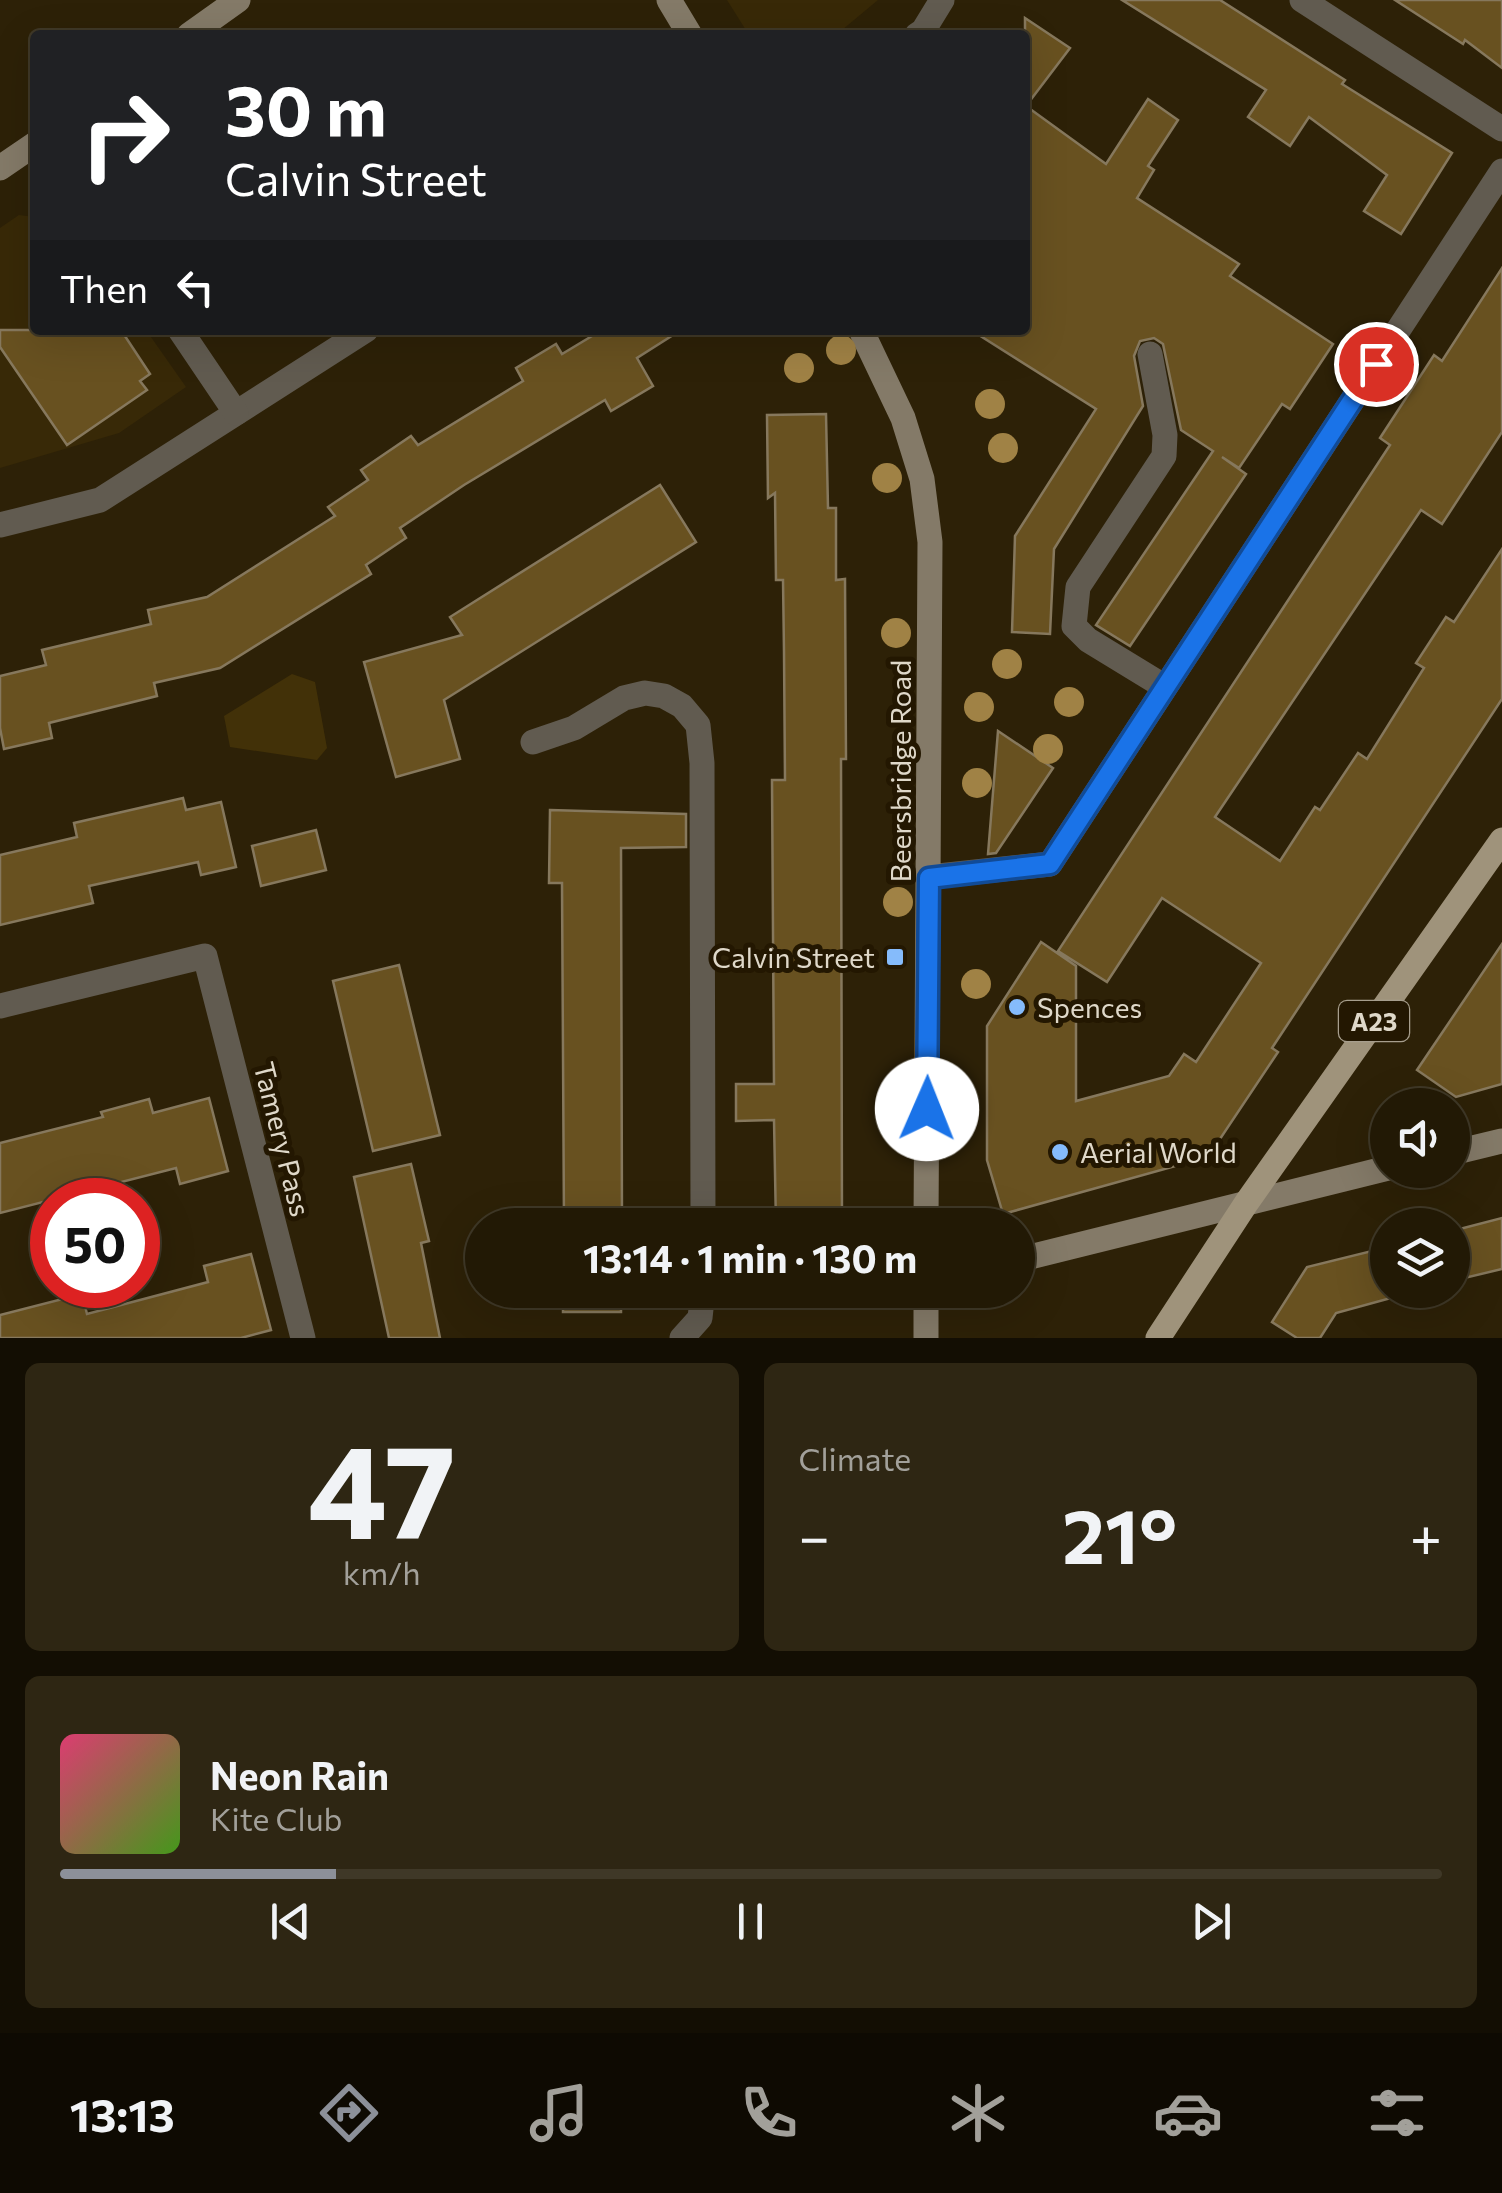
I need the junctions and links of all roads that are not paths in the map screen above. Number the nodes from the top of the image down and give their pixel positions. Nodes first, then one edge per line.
1 (238, 0) edge
2 (669, 0) edge
3 (942, 0) edge
4 (1302, 0) edge
5 (195, 30) edge
6 (687, 30) edge
7 (924, 30) edge
8 (1502, 129) edge
9 (30, 147) edge
10 (0, 168) edge
11 (1502, 171) edge
12 (183, 335) edge
13 (358, 335) edge
14 (863, 335) edge
15 (1150, 354) dead end
16 (236, 413) junction
17 (0, 525) edge
18 (1165, 687) junction
19 (533, 742) dead end
20 (1502, 840) edge
21 (929, 878) junction
22 (0, 1006) edge
23 (1502, 1141) edge
24 (1470, 1149) edge
25 (1370, 1172) edge
26 (1247, 1202) junction
27 (703, 1208) edge
28 (926, 1208) edge
29 (1035, 1256) edge
30 (702, 1308) edge
31 (926, 1308) edge
32 (303, 1338) edge
33 (682, 1338) edge
34 (926, 1338) edge
35 (1158, 1338) edge

1 - 5 main road
2 - 6 main road
3 - 7 street
4 - 8 street
9 - 10 main road
11 - 18 street
12 - 16 street
13 - 16 street
14 - 21 main road, Beersbridge Road
15 - 18 street
16 - 17 street
18 - 21 street
19 - 27 street
20 - 26 main road, A23
21 - 28 main road, Beersbridge Road
22 - 32 street, Tamery Pass
23 - 24 main road
25 - 26 main road
26 - 29 main road
26 - 35 main road, A23
30 - 33 street
31 - 34 main road

